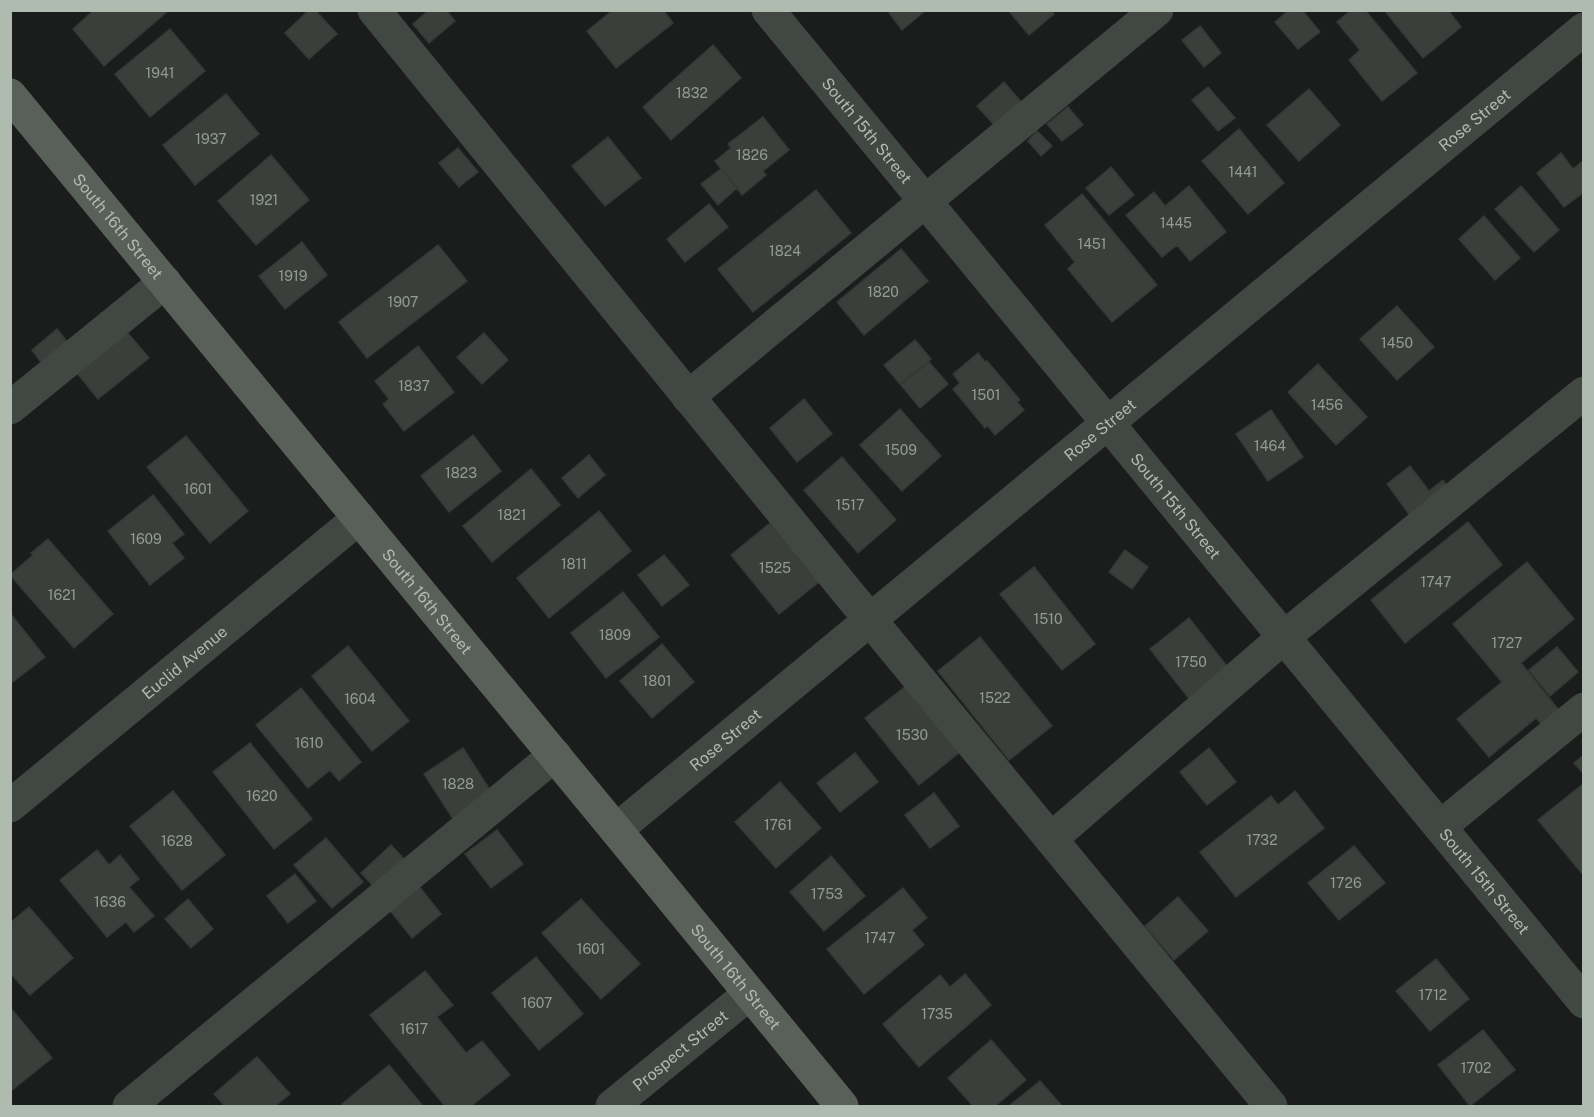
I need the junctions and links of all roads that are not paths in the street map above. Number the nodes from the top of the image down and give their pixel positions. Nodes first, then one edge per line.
1 (374, 10) edge
2 (768, 10) edge
3 (1157, 10) edge
4 (1584, 29) edge
5 (10, 95) edge
6 (925, 201) junction
7 (165, 282) junction
8 (1584, 393) edge
9 (688, 396) junction
10 (10, 408) edge
11 (1108, 422) junction
12 (359, 518) junction
13 (870, 619) junction
14 (1284, 637) junction
15 (1584, 709) edge
16 (555, 755) junction
17 (10, 806) edge
18 (1440, 827) junction
19 (616, 830) junction
20 (1051, 839) junction
21 (749, 994) junction
22 (1584, 1002) edge
23 (129, 1107) edge
24 (612, 1107) edge
25 (842, 1107) edge
26 (1271, 1107) edge

1 - 9 street
2 - 6 street, South 15th Street
3 - 6 street
4 - 11 street, Rose Street
5 - 7 main road, South 16th Street
6 - 9 street
6 - 11 street, South 15th Street
7 - 10 street
7 - 12 main road, South 16th Street
8 - 14 street
9 - 13 street
11 - 13 street, Rose Street
11 - 14 street, South 15th Street
12 - 16 main road, South 16th Street
12 - 17 street, Euclid Avenue
13 - 19 street, Rose Street
13 - 20 street
14 - 18 street, South 15th Street
14 - 20 street
15 - 18 street
16 - 19 main road, South 16th Street
16 - 23 street
18 - 22 street, South 15th Street
19 - 21 main road, South 16th Street
20 - 26 street
21 - 24 street, Prospect Street
21 - 25 main road, South 16th Street

